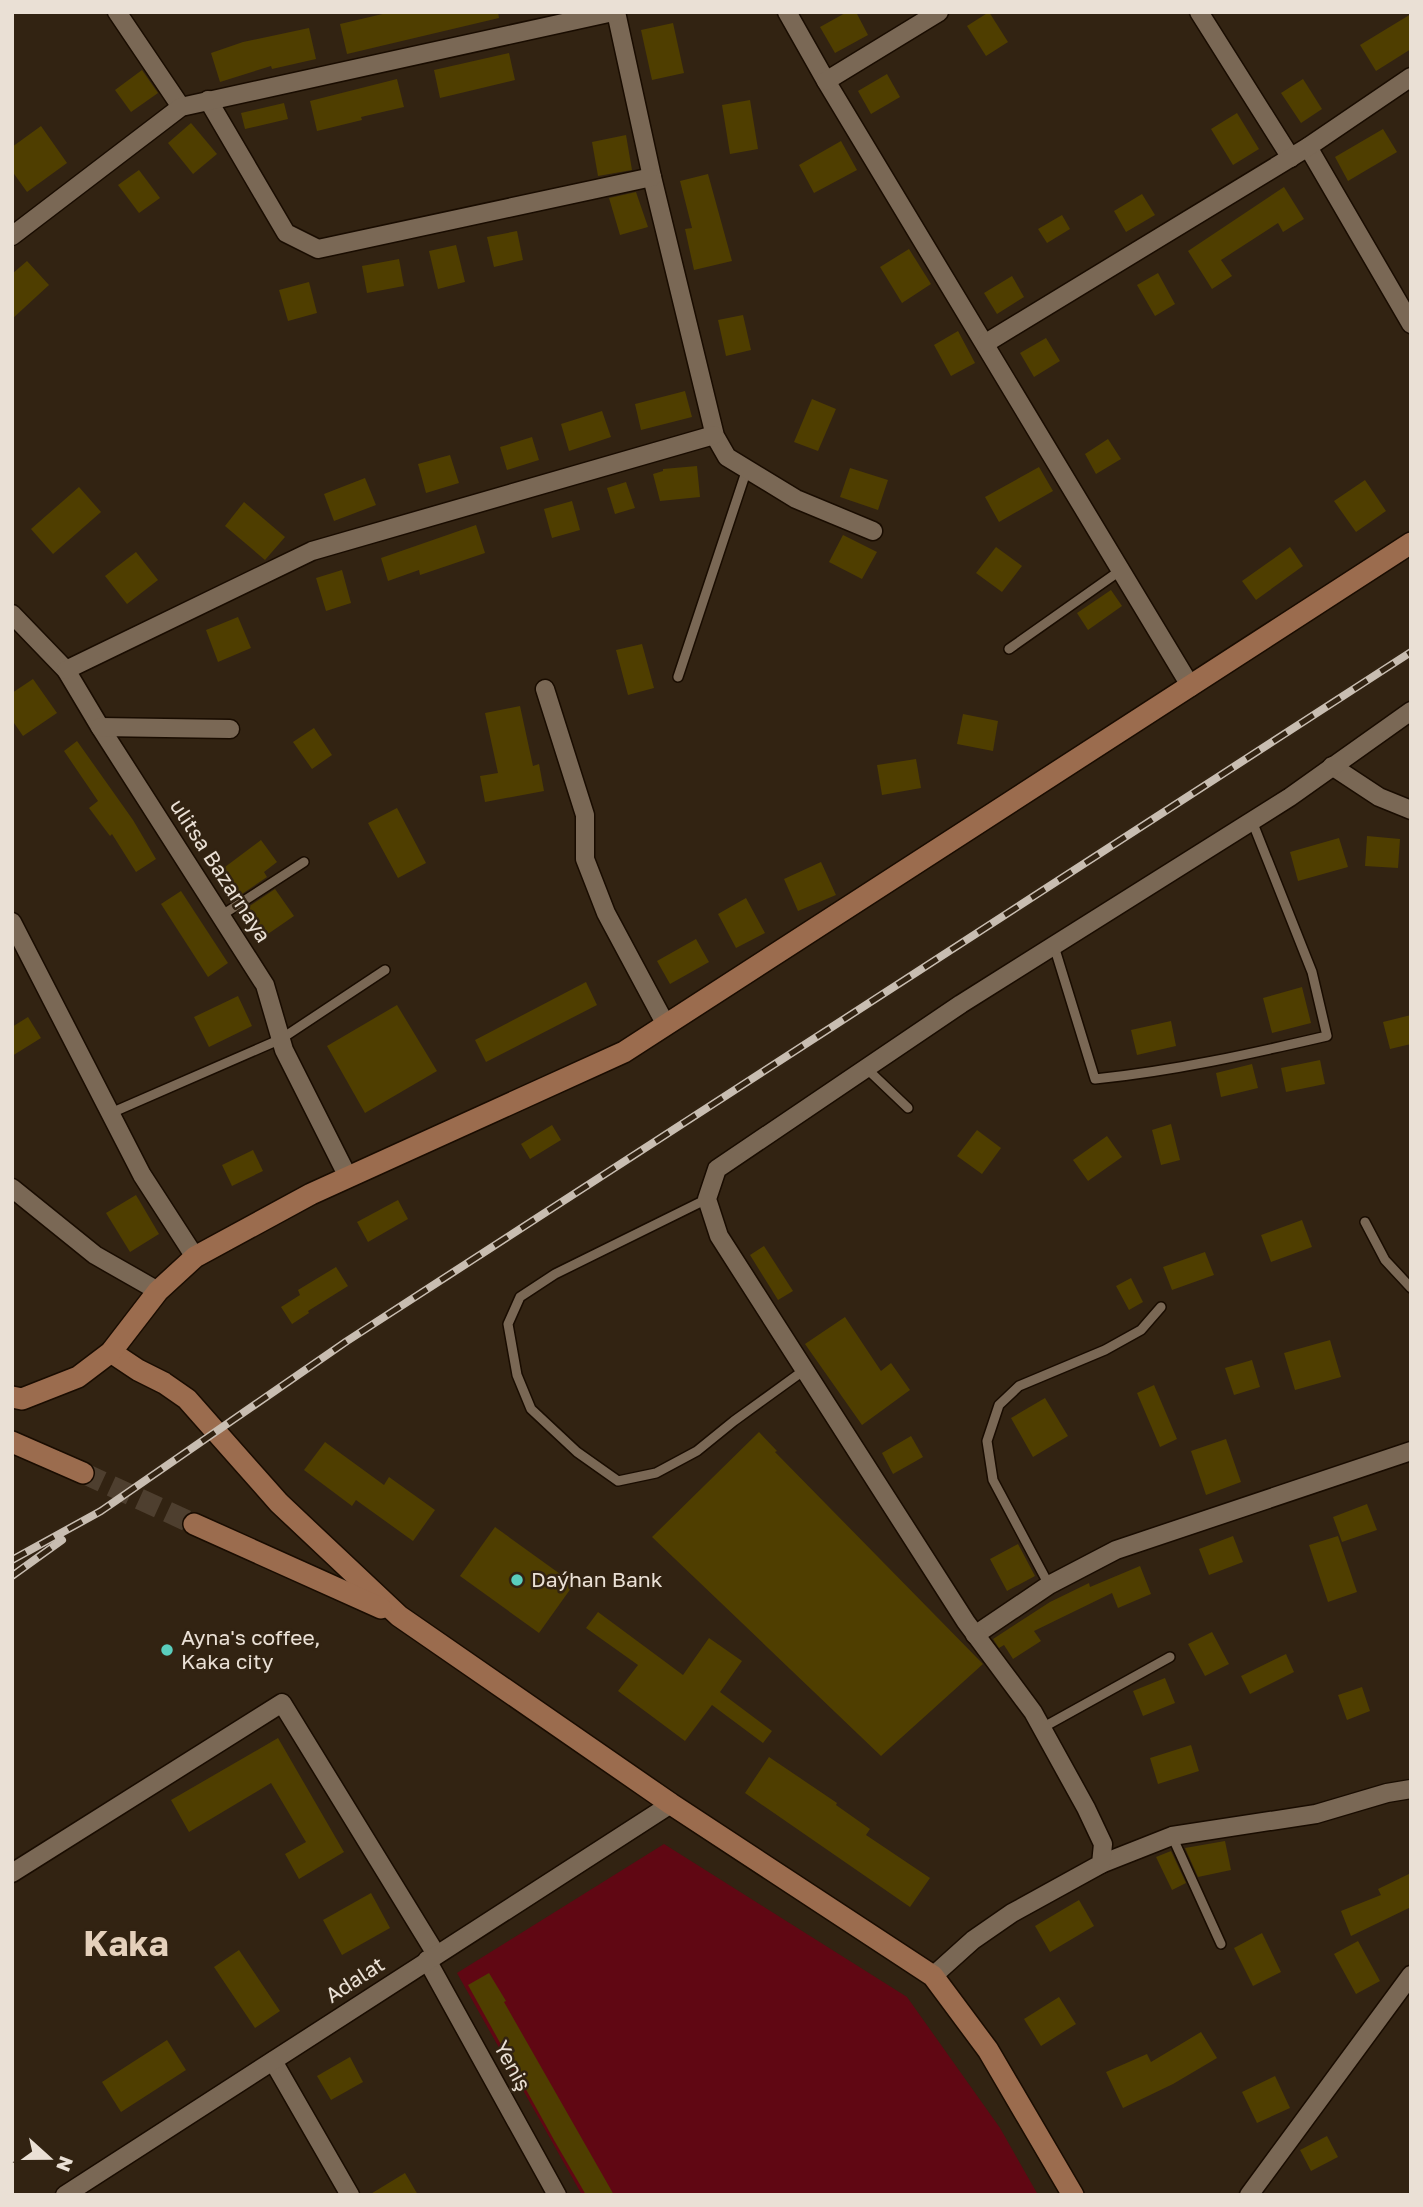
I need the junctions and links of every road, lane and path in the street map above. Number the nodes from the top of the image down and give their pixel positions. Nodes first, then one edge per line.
1 (117, 12) edge
2 (614, 12) edge
3 (787, 12) edge
4 (939, 12) edge
5 (1199, 12) edge
6 (1411, 77) edge
7 (826, 81) junction
8 (208, 100) junction
9 (181, 107) junction
10 (1308, 147) junction
11 (1291, 158) junction
12 (652, 177) junction
13 (12, 236) edge
14 (1411, 324) edge
15 (986, 343) junction
16 (714, 435) junction
17 (747, 469) junction
18 (873, 531) dead end
19 (1411, 543) edge
20 (1121, 570) junction
21 (12, 614) edge
22 (1009, 649) dead end
23 (66, 670) junction
24 (678, 677) dead end
25 (1191, 687) junction
26 (545, 689) dead end
27 (1411, 711) edge
28 (100, 727) junction
29 (229, 729) dead end
30 (1332, 766) junction
31 (1411, 810) edge
32 (1252, 821) junction
33 (304, 863) dead end
34 (222, 915) junction
35 (12, 922) edge
36 (1054, 946) junction
37 (385, 970) dead end
38 (666, 1025) junction
39 (281, 1039) junction
40 (866, 1068) junction
41 (908, 1108) dead end
42 (111, 1113) junction
43 (348, 1177) junction
44 (12, 1188) edge
45 (707, 1199) junction
46 (1365, 1222) dead end
47 (195, 1257) junction
48 (1411, 1288) edge
49 (158, 1291) junction
50 (1161, 1307) dead end
51 (111, 1352) junction
52 (803, 1371) junction
53 (12, 1398) edge
54 (12, 1442) edge
55 (1411, 1451) edge
56 (83, 1473) tunnel mouth
57 (194, 1524) tunnel mouth
58 (1049, 1585) junction
59 (399, 1616) junction
60 (975, 1634) junction
61 (1170, 1657) dead end
62 (1042, 1728) junction
63 (1411, 1789) edge
64 (671, 1804) junction
65 (1172, 1836) junction
66 (1101, 1864) junction
67 (12, 1873) edge
68 (1221, 1944) dead end
69 (432, 1957) junction
70 (1411, 1975) edge
71 (933, 1976) junction
72 (273, 2061) junction
73 (65, 2195) edge
74 (350, 2195) edge
75 (557, 2195) edge
76 (1073, 2195) edge
77 (1249, 2195) edge

1 - 9 street
2 - 8 street
2 - 12 street
3 - 7 street
4 - 7 street
5 - 11 street
6 - 10 street
7 - 15 street
8 - 9 street
8 - 12 street
9 - 13 street
10 - 11 street
10 - 14 street
11 - 15 street
12 - 16 street
15 - 20 street
16 - 17 street
16 - 23 street
17 - 18 street
17 - 24 lane
19 - 25 street
20 - 22 lane
20 - 25 street
21 - 23 street, ulitsa Bazarnaya
23 - 28 street, ulitsa Bazarnaya
25 - 38 street
26 - 38 street
27 - 30 street
28 - 29 street
28 - 34 street, ulitsa Bazarnaya
30 - 31 street
30 - 32 street
32 - 36 street
32 - 36 lane
33 - 34 lane
34 - 39 street, ulitsa Bazarnaya
35 - 42 street
36 - 40 street
37 - 39 lane
38 - 43 street
39 - 42 lane
39 - 43 street, ulitsa Bazarnaya
40 - 41 lane
40 - 45 street
42 - 47 street
43 - 47 street
44 - 49 street
45 - 52 street
45 - 52 lane
46 - 48 lane
47 - 49 street
49 - 51 street
50 - 58 lane
51 - 53 street
51 - 59 street
52 - 60 street
54 - 56 street
55 - 58 street
57 - 59 street
58 - 60 street
59 - 64 street
60 - 62 street
61 - 62 lane
62 - 66 street
63 - 65 street
64 - 69 street, Adalat
64 - 71 street
65 - 66 street
65 - 68 lane
66 - 71 street
67 - 69 street, Yeniş
69 - 72 street, Adalat
69 - 75 street, Yeniş
70 - 77 street
71 - 76 street
72 - 73 street, Adalat
72 - 74 street

